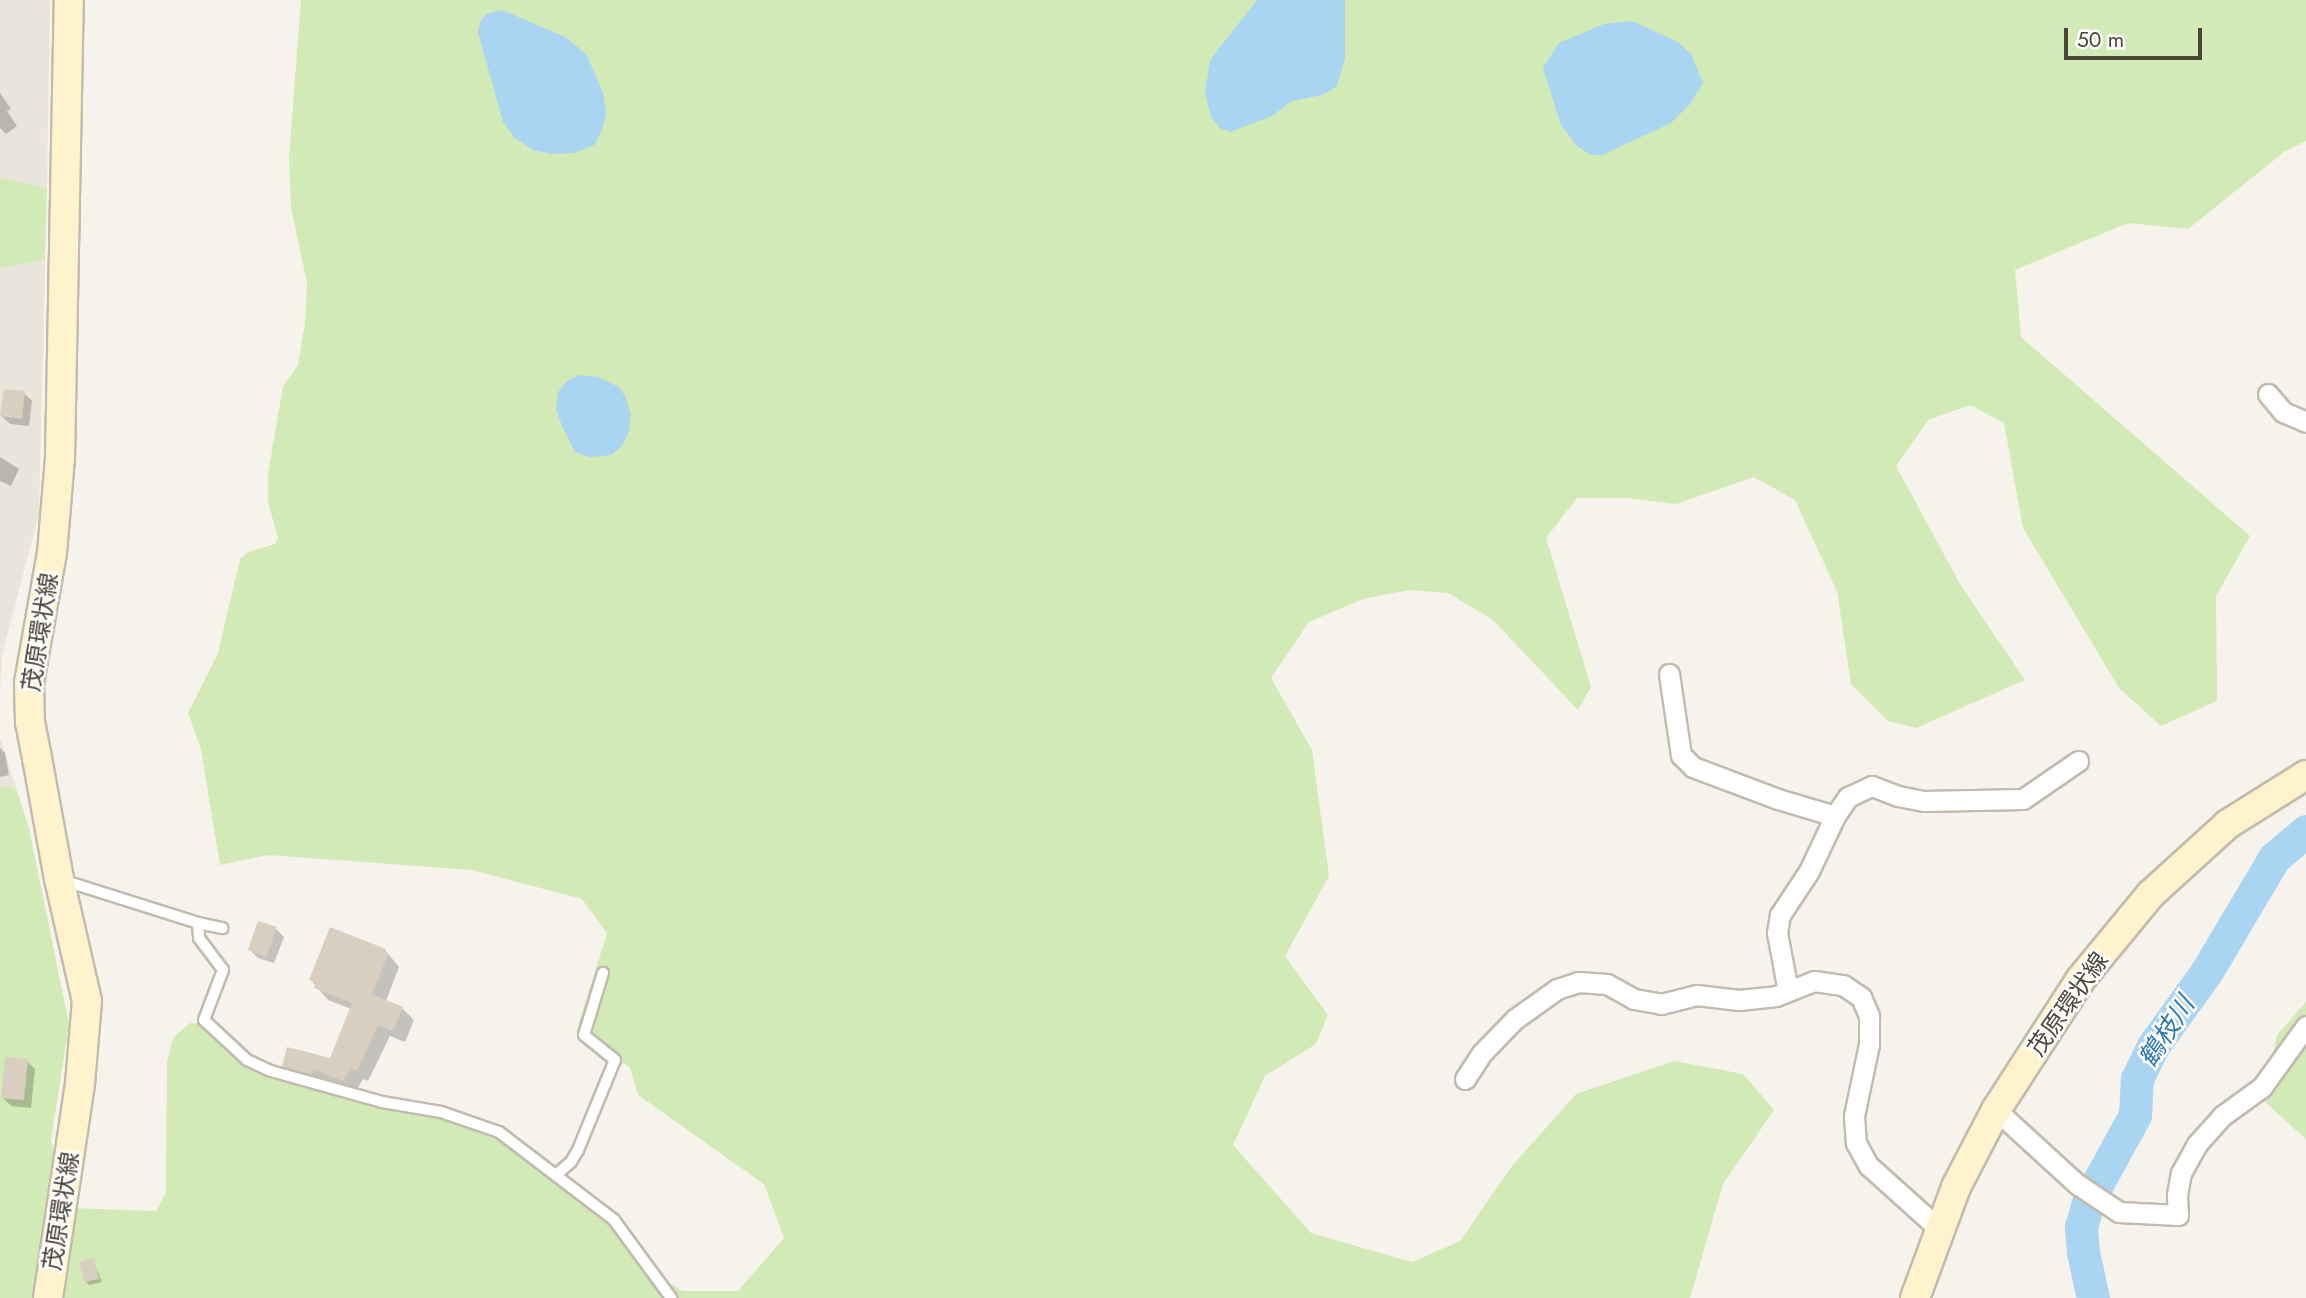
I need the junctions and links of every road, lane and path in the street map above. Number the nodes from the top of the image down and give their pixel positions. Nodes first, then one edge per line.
1 (69, 0) edge
2 (2268, 394) dead end
3 (2306, 422) edge
4 (1670, 674) dead end
5 (2078, 761) dead end
6 (2306, 775) edge
7 (1836, 816) junction
8 (59, 879) junction
9 (198, 923) junction
10 (222, 928) dead end
11 (603, 973) dead end
12 (1788, 992) junction
13 (2306, 1026) edge
14 (1465, 1079) dead end
15 (1996, 1110) junction
16 (557, 1174) junction
17 (1938, 1228) junction
18 (48, 1298) edge
19 (671, 1298) edge
20 (1915, 1298) edge

1 - 8 main road, 茂原環状線
2 - 3 street
4 - 7 street
5 - 7 street
6 - 15 main road, 茂原環状線
7 - 12 street
8 - 9 lane
8 - 18 main road, 茂原環状線
9 - 10 lane
9 - 16 lane
11 - 16 lane
12 - 14 street
12 - 17 street
13 - 15 street
15 - 17 main road, 茂原環状線
16 - 19 lane
17 - 20 main road, 茂原環状線

